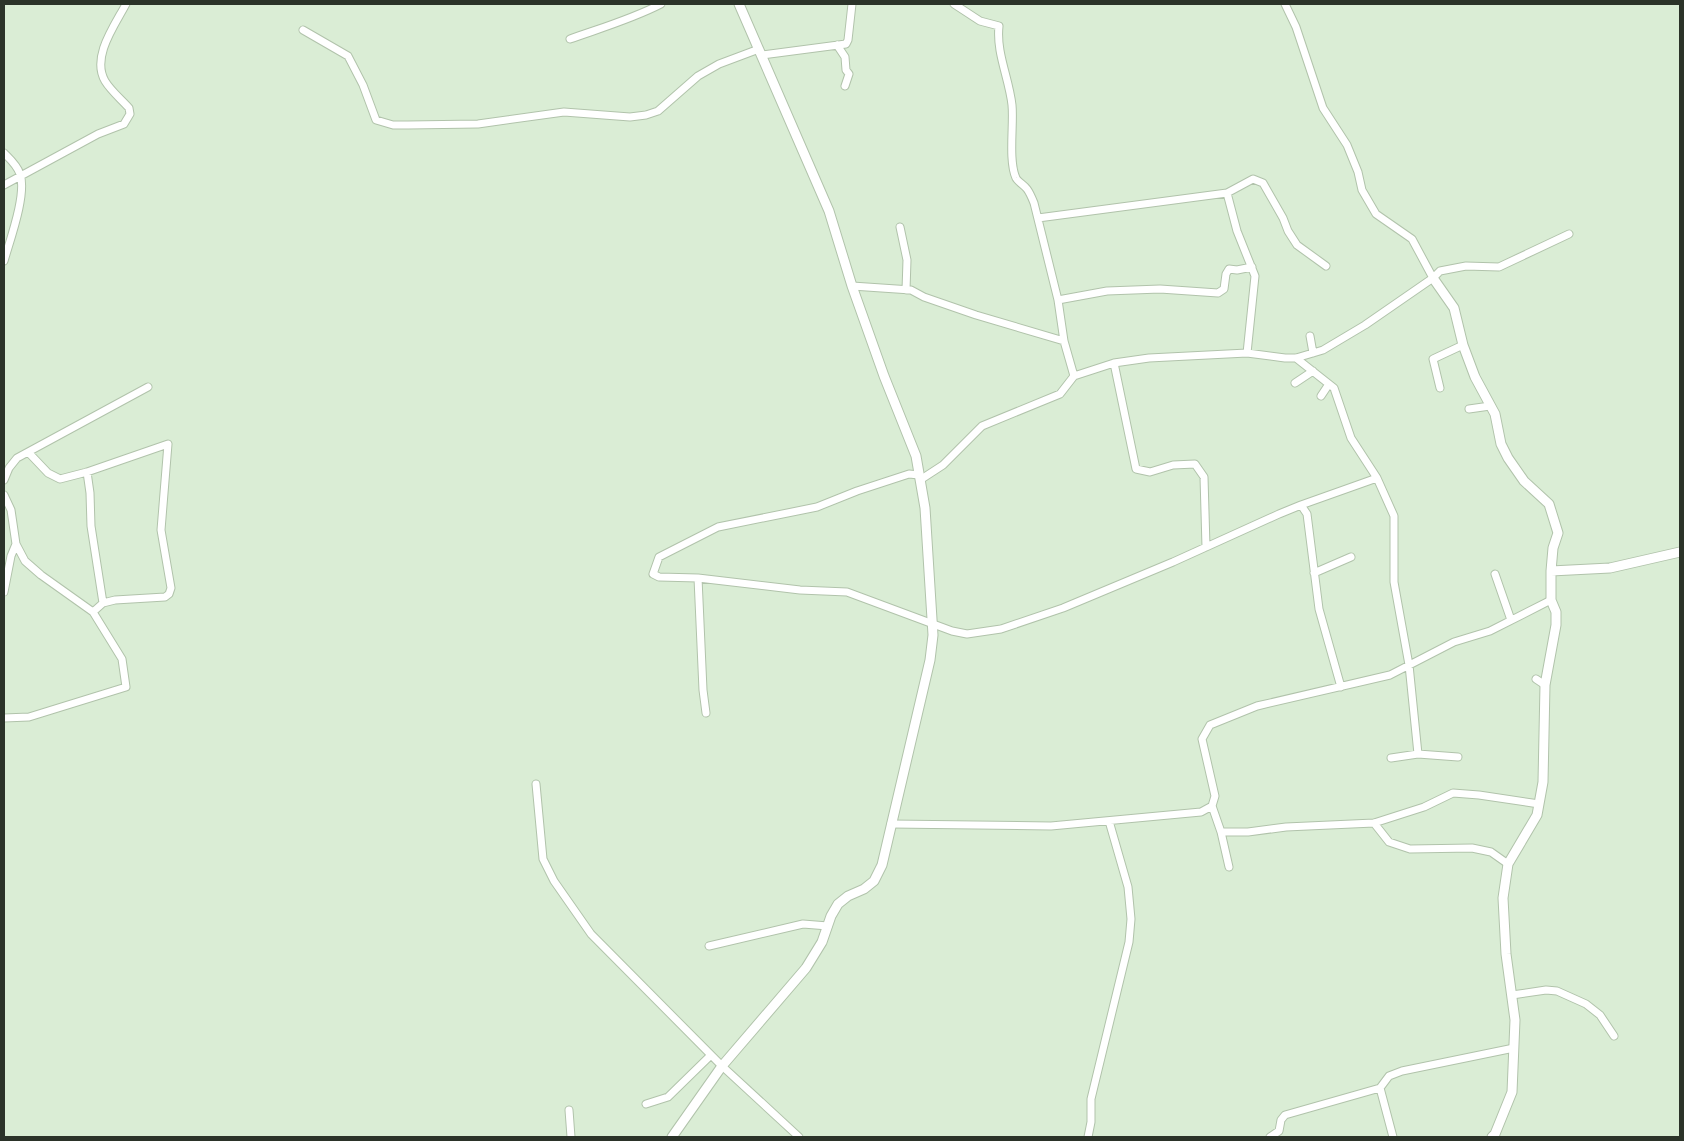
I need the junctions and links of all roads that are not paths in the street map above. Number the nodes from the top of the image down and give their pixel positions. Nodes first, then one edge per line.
1 (126, 4) edge
2 (661, 4) edge
3 (739, 4) edge
4 (852, 4) edge
5 (954, 4) edge
6 (1285, 4) edge
7 (303, 30) dead end
8 (570, 39) dead end
9 (837, 45) junction
10 (761, 52) junction
11 (845, 86) dead end
12 (4, 153) edge
13 (21, 175) junction
14 (4, 185) edge
15 (1227, 193) junction
16 (1038, 218) junction
17 (900, 227) dead end
18 (1570, 234) dead end
19 (4, 261) edge
20 (1252, 266) junction
21 (1326, 266) dead end
22 (1434, 278) junction
23 (852, 286) junction
24 (906, 290) junction
25 (1058, 300) junction
26 (1310, 336) dead end
27 (1064, 341) junction
28 (1463, 344) junction
29 (1247, 353) junction
30 (1313, 354) junction
31 (1296, 358) junction
32 (1114, 363) junction
33 (1313, 371) junction
34 (1074, 376) junction
35 (1295, 383) dead end
36 (1329, 384) junction
37 (148, 387) dead end
38 (1440, 388) dead end
39 (1321, 396) dead end
40 (1490, 406) junction
41 (1469, 409) dead end
42 (29, 452) junction
43 (87, 472) junction
44 (919, 477) junction
45 (1377, 478) junction
46 (4, 480) edge
47 (4, 495) edge
48 (1301, 505) junction
49 (16, 544) junction
50 (1206, 547) junction
51 (1680, 552) edge
52 (1351, 557) dead end
53 (1551, 571) junction
54 (1314, 573) junction
55 (1495, 574) dead end
56 (698, 578) junction
57 (4, 592) edge
58 (1551, 600) junction
59 (103, 603) junction
60 (93, 612) junction
61 (1511, 620) junction
62 (932, 622) junction
63 (1408, 665) junction
64 (1536, 679) dead end
65 (1545, 685) junction
66 (1341, 687) junction
67 (706, 713) dead end
68 (4, 718) edge
69 (1418, 754) junction
70 (1458, 757) dead end
71 (1391, 758) dead end
72 (536, 784) dead end
73 (1539, 804) junction
74 (1212, 806) junction
75 (1109, 821) junction
76 (1374, 823) junction
77 (892, 824) junction
78 (1221, 832) junction
79 (1508, 864) junction
80 (1230, 867) dead end
81 (828, 926) junction
82 (709, 946) dead end
83 (1512, 995) junction
84 (1614, 1036) dead end
85 (1514, 1048) junction
86 (711, 1055) junction
87 (722, 1066) junction
88 (1380, 1088) junction
89 (646, 1104) dead end
90 (569, 1110) dead end
91 (571, 1137) edge
92 (672, 1137) edge
93 (799, 1137) edge
94 (1088, 1137) edge
95 (1270, 1137) edge
96 (1393, 1137) edge
97 (1492, 1137) edge

1 - 13 street
2 - 8 street
3 - 10 street
4 - 9 street
5 - 16 street
6 - 22 street
7 - 10 street
9 - 10 street
9 - 11 street
10 - 23 street
12 - 13 street
13 - 14 street
13 - 19 street
15 - 16 street
15 - 20 street
15 - 21 street
16 - 25 street
17 - 24 street
18 - 22 street
20 - 25 street
20 - 29 street
22 - 28 street
22 - 30 street
23 - 24 street
23 - 44 street
24 - 27 street
25 - 27 street
26 - 30 street
27 - 34 street
28 - 38 street
28 - 40 street
29 - 31 street
29 - 32 street
30 - 31 street
31 - 33 street
32 - 34 street
32 - 50 street
33 - 35 street
33 - 36 street
34 - 44 street
36 - 39 street
36 - 45 street
37 - 42 street
40 - 41 street
40 - 53 street
42 - 43 street
42 - 46 street
43 - 59 street
43 - 59 street
44 - 56 street
44 - 62 street
45 - 48 street
45 - 63 street
47 - 49 street
48 - 50 street
48 - 54 street
49 - 57 street
49 - 60 street
50 - 62 street
51 - 53 street
52 - 54 street
53 - 58 street
54 - 66 street
55 - 61 street
56 - 62 street
56 - 67 street
58 - 61 street
58 - 65 street
59 - 60 street
60 - 68 street
61 - 63 street
62 - 77 street
63 - 66 street
63 - 69 street
64 - 65 street
65 - 73 street
66 - 74 street
69 - 70 street
69 - 71 street
72 - 86 street
73 - 76 street
73 - 79 street
74 - 75 street
74 - 78 street
75 - 77 street
75 - 94 street
76 - 78 street
76 - 79 street
77 - 81 street
78 - 80 street
79 - 83 street
81 - 82 street
81 - 87 street
83 - 84 street
83 - 85 street
85 - 88 street
85 - 97 street
86 - 87 street
86 - 89 street
87 - 92 street
87 - 93 street
88 - 95 street
88 - 96 street
90 - 91 street

